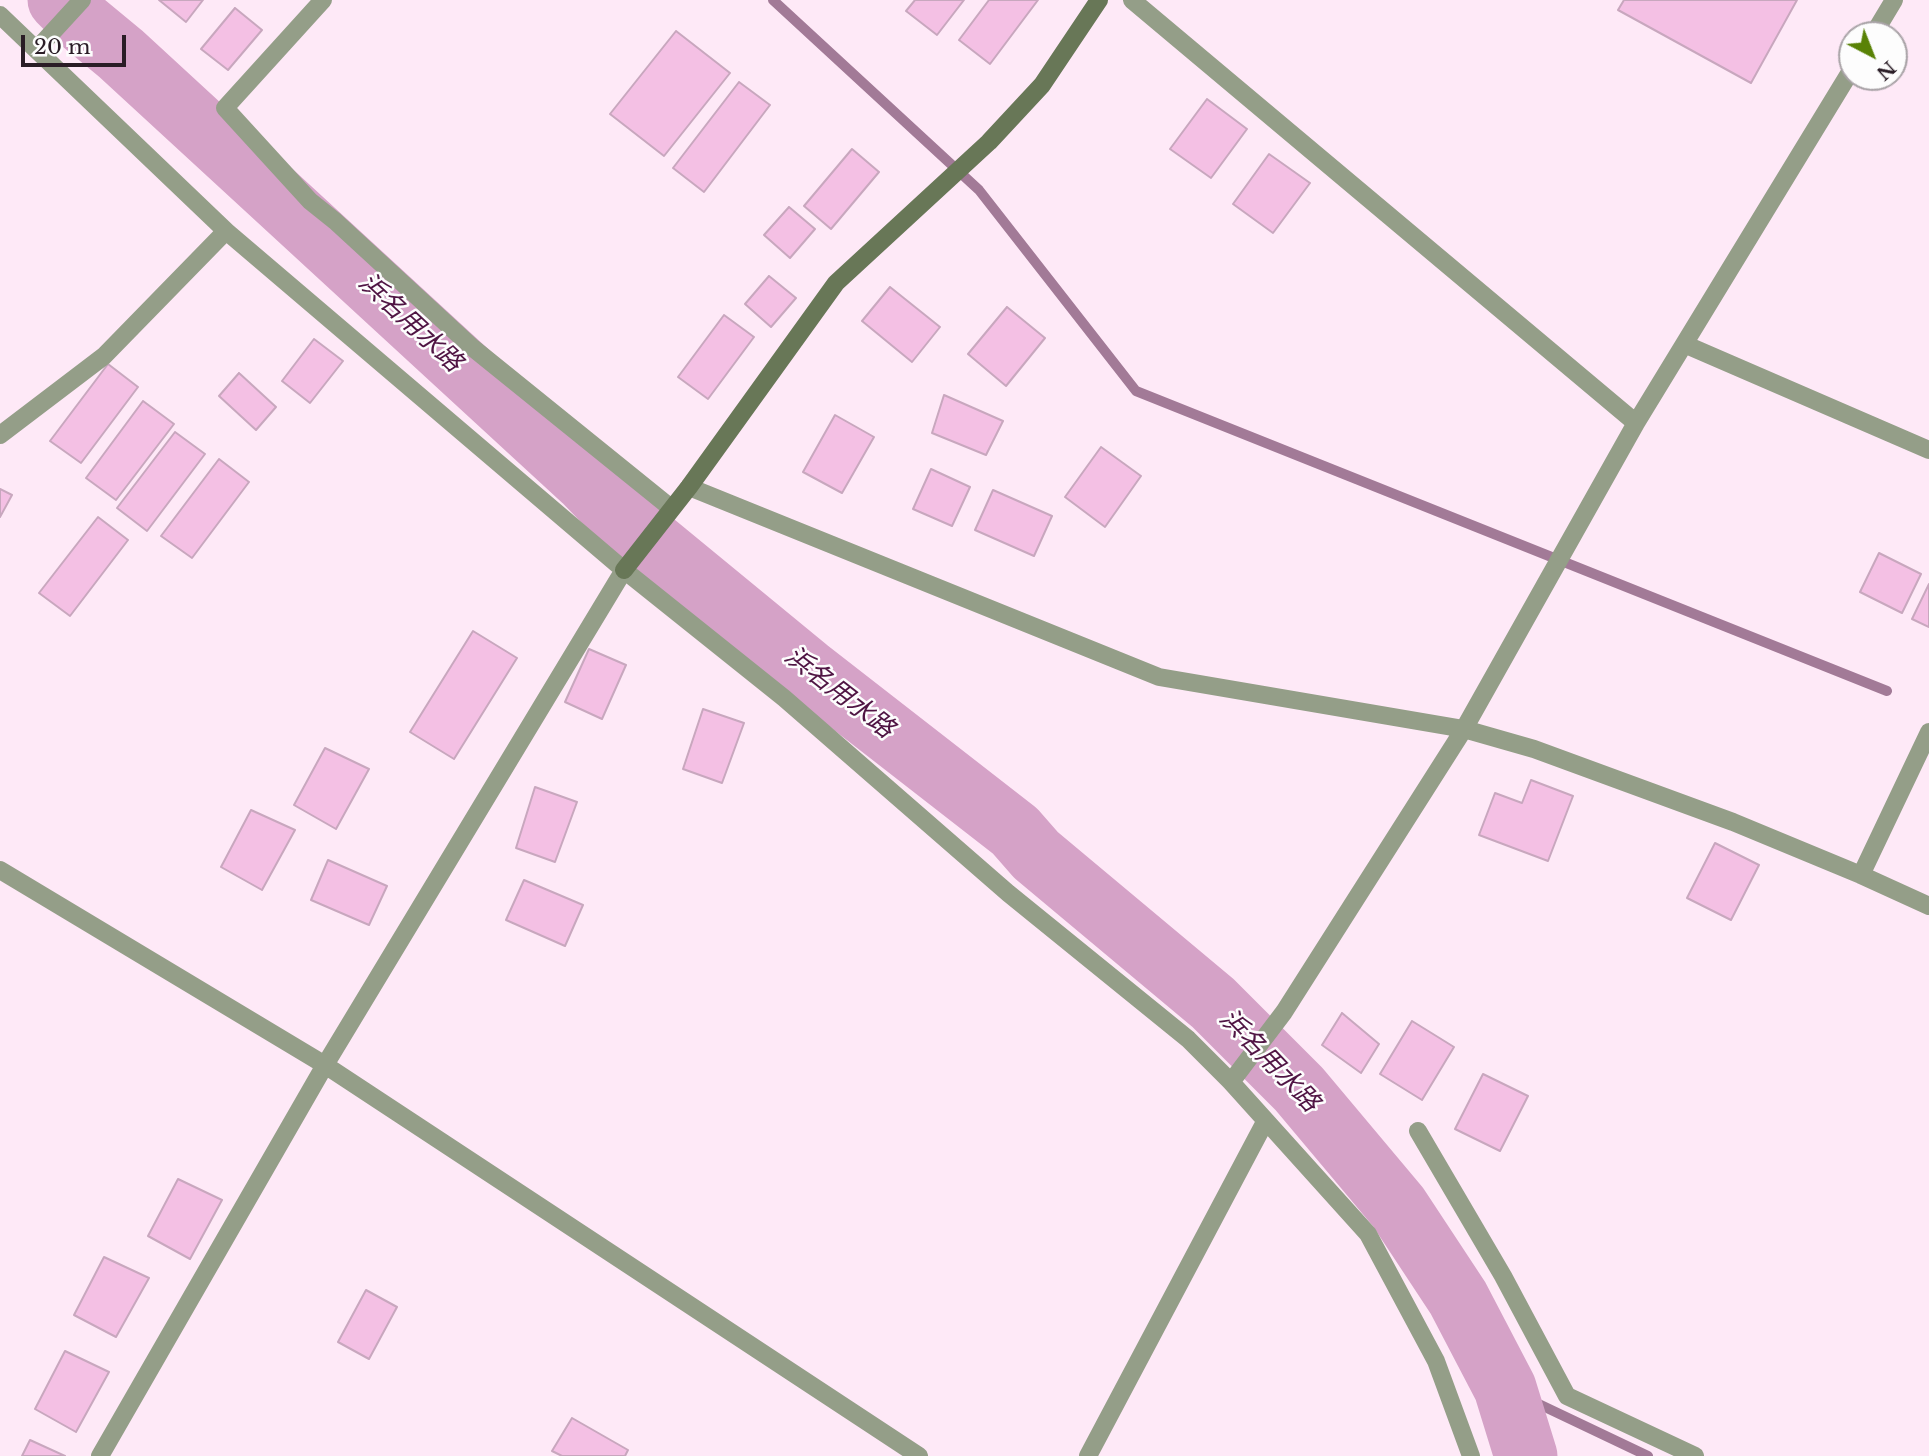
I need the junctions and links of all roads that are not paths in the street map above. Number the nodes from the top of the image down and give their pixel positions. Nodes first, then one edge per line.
1 (82, 0) edge
2 (323, 0) edge
3 (1099, 0) edge
4 (1132, 0) edge
5 (1894, 0) edge
6 (0, 15) edge
7 (1881, 21) edge
8 (37, 49) junction
9 (1839, 91) edge
10 (226, 231) junction
11 (1684, 344) junction
12 (1636, 423) junction
13 (0, 435) edge
14 (1929, 450) edge
15 (689, 487) junction
16 (667, 512) junction
17 (624, 570) junction
18 (1464, 729) junction
19 (1929, 732) edge
20 (0, 870) edge
21 (1861, 875) junction
22 (1929, 906) edge
23 (324, 1065) junction
24 (1231, 1082) junction
25 (1265, 1122) junction
26 (1418, 1131) dead end
27 (100, 1456) edge
28 (919, 1456) edge
29 (1088, 1456) edge
30 (1471, 1456) edge
31 (1695, 1456) edge

1 - 8 street
2 - 16 street
3 - 15 street
4 - 12 street
5 - 7 street
6 - 8 street
8 - 10 street
9 - 11 street
10 - 13 street
10 - 17 street
11 - 12 street
11 - 14 street
12 - 18 street
15 - 16 street
15 - 18 street
16 - 17 street
17 - 23 street
17 - 24 street
18 - 21 street
18 - 24 street
19 - 21 street
20 - 23 street
21 - 22 street
23 - 27 street
23 - 28 street
24 - 25 street
25 - 29 street
25 - 30 street
26 - 31 street

